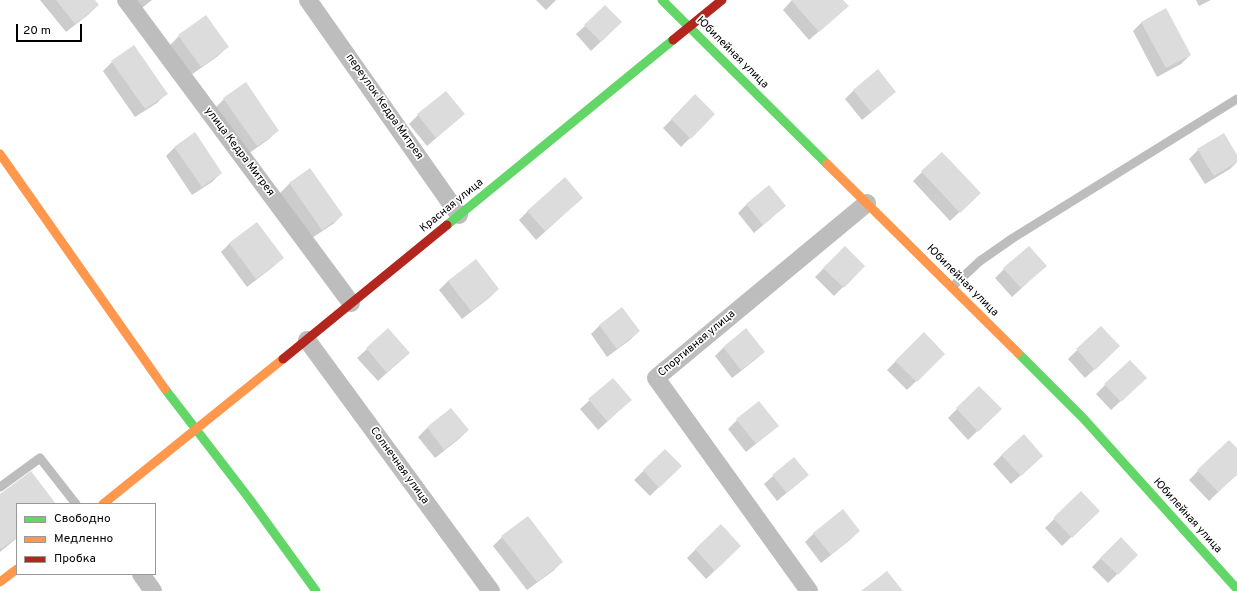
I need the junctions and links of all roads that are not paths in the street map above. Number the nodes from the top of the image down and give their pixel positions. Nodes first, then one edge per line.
1 (126, 0) edge
2 (308, 0) edge
3 (662, 0) edge
4 (722, 0) edge
5 (688, 27) junction
6 (1237, 98) edge
7 (0, 154) edge
8 (867, 204) junction
9 (459, 215) junction
10 (951, 287) junction
11 (352, 303) junction
12 (307, 340) junction
13 (197, 429) junction
14 (0, 487) edge
15 (75, 503) edge
16 (104, 503) edge
17 (16, 570) edge
18 (142, 575) edge
19 (0, 582) edge
20 (1237, 589) edge
21 (153, 591) edge
22 (316, 591) edge
23 (491, 591) edge
24 (809, 591) edge

1 - 11 street, улица Кедра Митрея
2 - 9 street, переулок Кедра Митрея
3 - 5 main road, Юбилейная улица
4 - 5 main road, Красная улица
5 - 8 main road, Юбилейная улица
5 - 9 main road, Красная улица
6 - 10 lane
7 - 13 main road
8 - 10 main road, Юбилейная улица
8 - 24 street, Спортивная улица
9 - 11 main road, Красная улица
10 - 20 main road, Юбилейная улица
11 - 12 main road, Красная улица
12 - 13 main road, Красная улица
12 - 23 street, Солнечная улица
13 - 16 main road, Красная улица
13 - 22 main road
14 - 15 lane
17 - 19 main road
18 - 21 street

